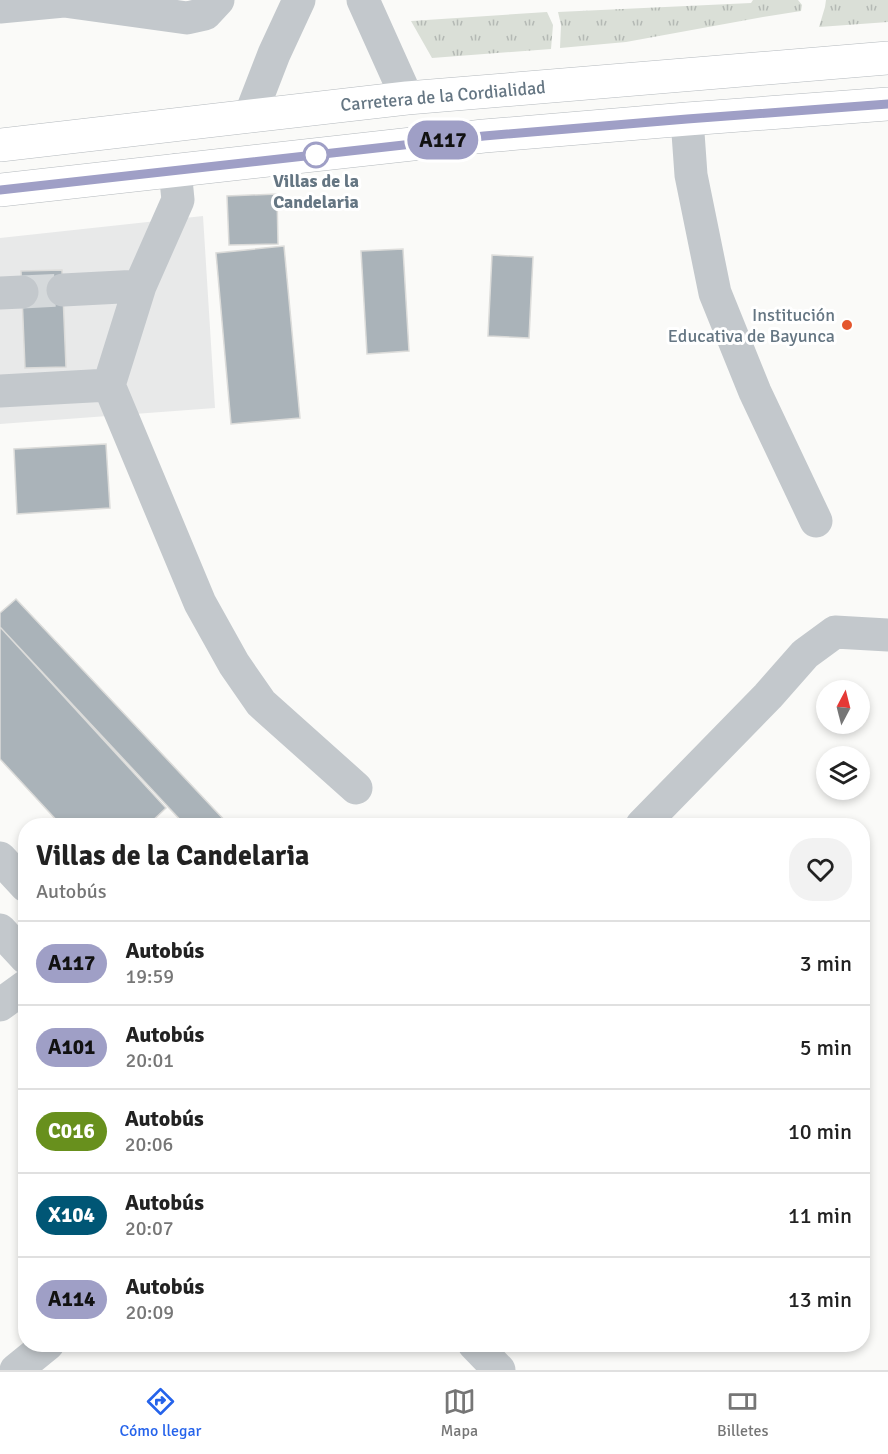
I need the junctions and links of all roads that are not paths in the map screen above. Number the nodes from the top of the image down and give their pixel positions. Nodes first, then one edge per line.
1 (218, 0) edge
2 (299, 0) edge
3 (363, 0) edge
4 (0, 7) edge
5 (888, 57) edge
6 (407, 98) junction
7 (888, 104) edge
8 (250, 116) junction
9 (687, 119) junction
10 (0, 145) edge
11 (175, 170) junction
12 (0, 190) edge
13 (140, 286) junction
14 (63, 290) tunnel mouth
15 (108, 386) junction
16 (0, 392) edge
17 (816, 521) dead end
18 (888, 635) edge
19 (356, 788) dead end
20 (649, 818) edge
21 (0, 858) edge
22 (18, 877) edge
23 (0, 930) edge
24 (18, 949) edge
25 (18, 992) edge
26 (0, 1005) edge
27 (38, 1352) edge
28 (482, 1352) edge
29 (16, 1370) edge
30 (499, 1370) edge

1 - 4 street
2 - 8 street
3 - 6 street
5 - 6 highway, Carretera de la Cordialidad
6 - 8 highway, Carretera de la Cordialidad
7 - 9 highway
8 - 10 highway, Carretera de la Cordialidad
9 - 11 highway
9 - 17 street
11 - 12 highway
11 - 13 street
13 - 14 street
13 - 15 street
15 - 16 street
15 - 19 street
18 - 20 street
21 - 22 street
23 - 24 street
25 - 26 street
27 - 29 street
28 - 30 street

